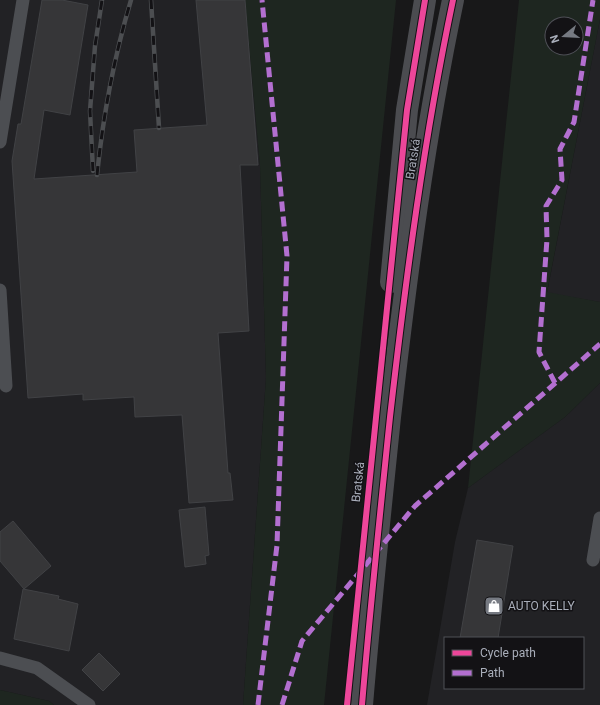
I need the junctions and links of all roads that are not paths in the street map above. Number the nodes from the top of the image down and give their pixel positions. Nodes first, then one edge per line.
1 (23, 0) edge
2 (425, 0) edge
3 (453, 0) edge
4 (0, 142) edge
5 (0, 290) edge
6 (6, 386) dead end
7 (600, 518) edge
8 (593, 560) dead end
9 (0, 658) edge
10 (89, 705) edge
11 (347, 705) edge
12 (362, 705) edge

1 - 4 lane
2 - 11 main road, Bratská
3 - 12 main road, Bratská
5 - 6 lane
7 - 8 lane
9 - 10 lane

